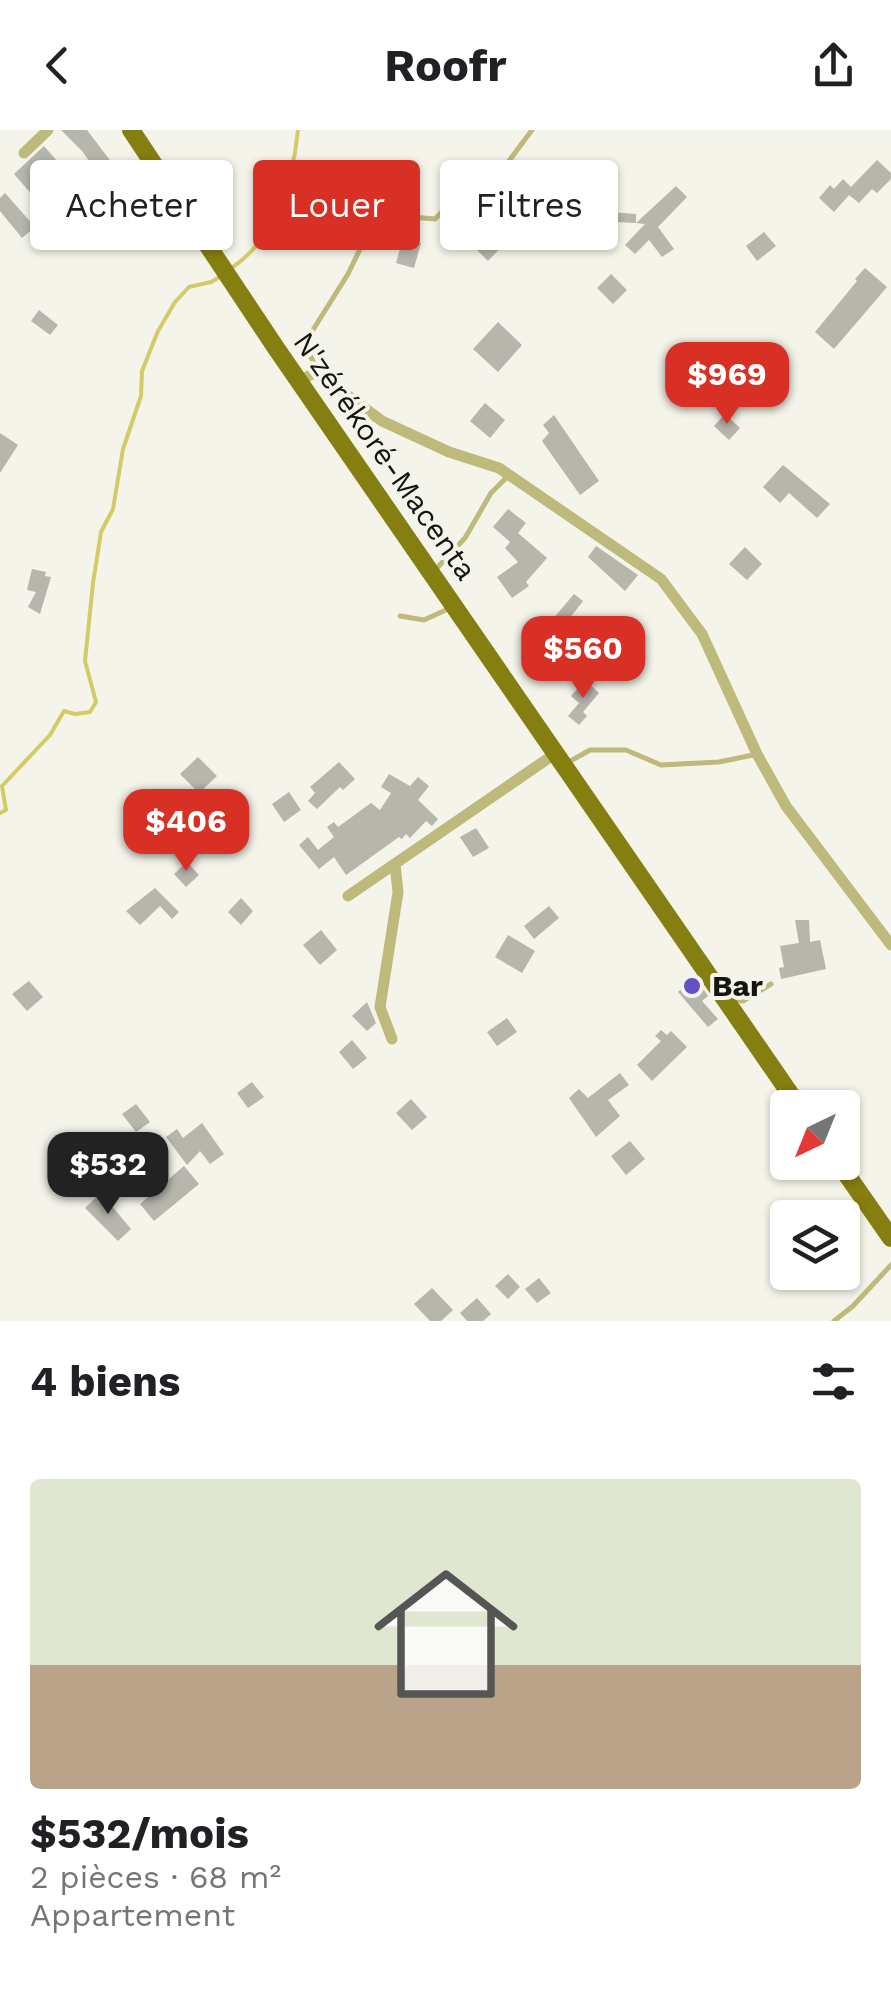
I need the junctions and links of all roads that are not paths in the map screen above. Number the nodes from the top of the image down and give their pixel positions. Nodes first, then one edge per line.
1 (48, 130) edge
2 (131, 130) edge
3 (532, 130) edge
4 (24, 153) dead end
5 (321, 376) junction
6 (299, 382) junction
7 (509, 475) junction
8 (432, 572) junction
9 (456, 606) junction
10 (400, 616) dead end
11 (756, 754) junction
12 (560, 759) junction
13 (395, 864) junction
14 (348, 896) dead end
15 (891, 945) edge
16 (771, 984) dead end
17 (724, 997) junction
18 (392, 1039) dead end
19 (788, 1090) edge
20 (851, 1180) edge
21 (891, 1238) edge
22 (891, 1265) edge
23 (834, 1321) edge

1 - 4 street
2 - 6 highway, N'zérékoré-Macenta
3 - 5 lane
5 - 6 street
5 - 7 street
6 - 8 highway, N'zérékoré-Macenta
7 - 8 lane
7 - 11 street
8 - 9 highway, N'zérékoré-Macenta
9 - 10 lane
9 - 12 highway, N'zérékoré-Macenta
11 - 12 lane
11 - 15 street
12 - 13 street
12 - 17 highway, N'zérékoré-Macenta
13 - 14 street
13 - 18 street
16 - 17 lane
17 - 19 highway, N'zérékoré-Macenta
20 - 21 highway
22 - 23 lane

